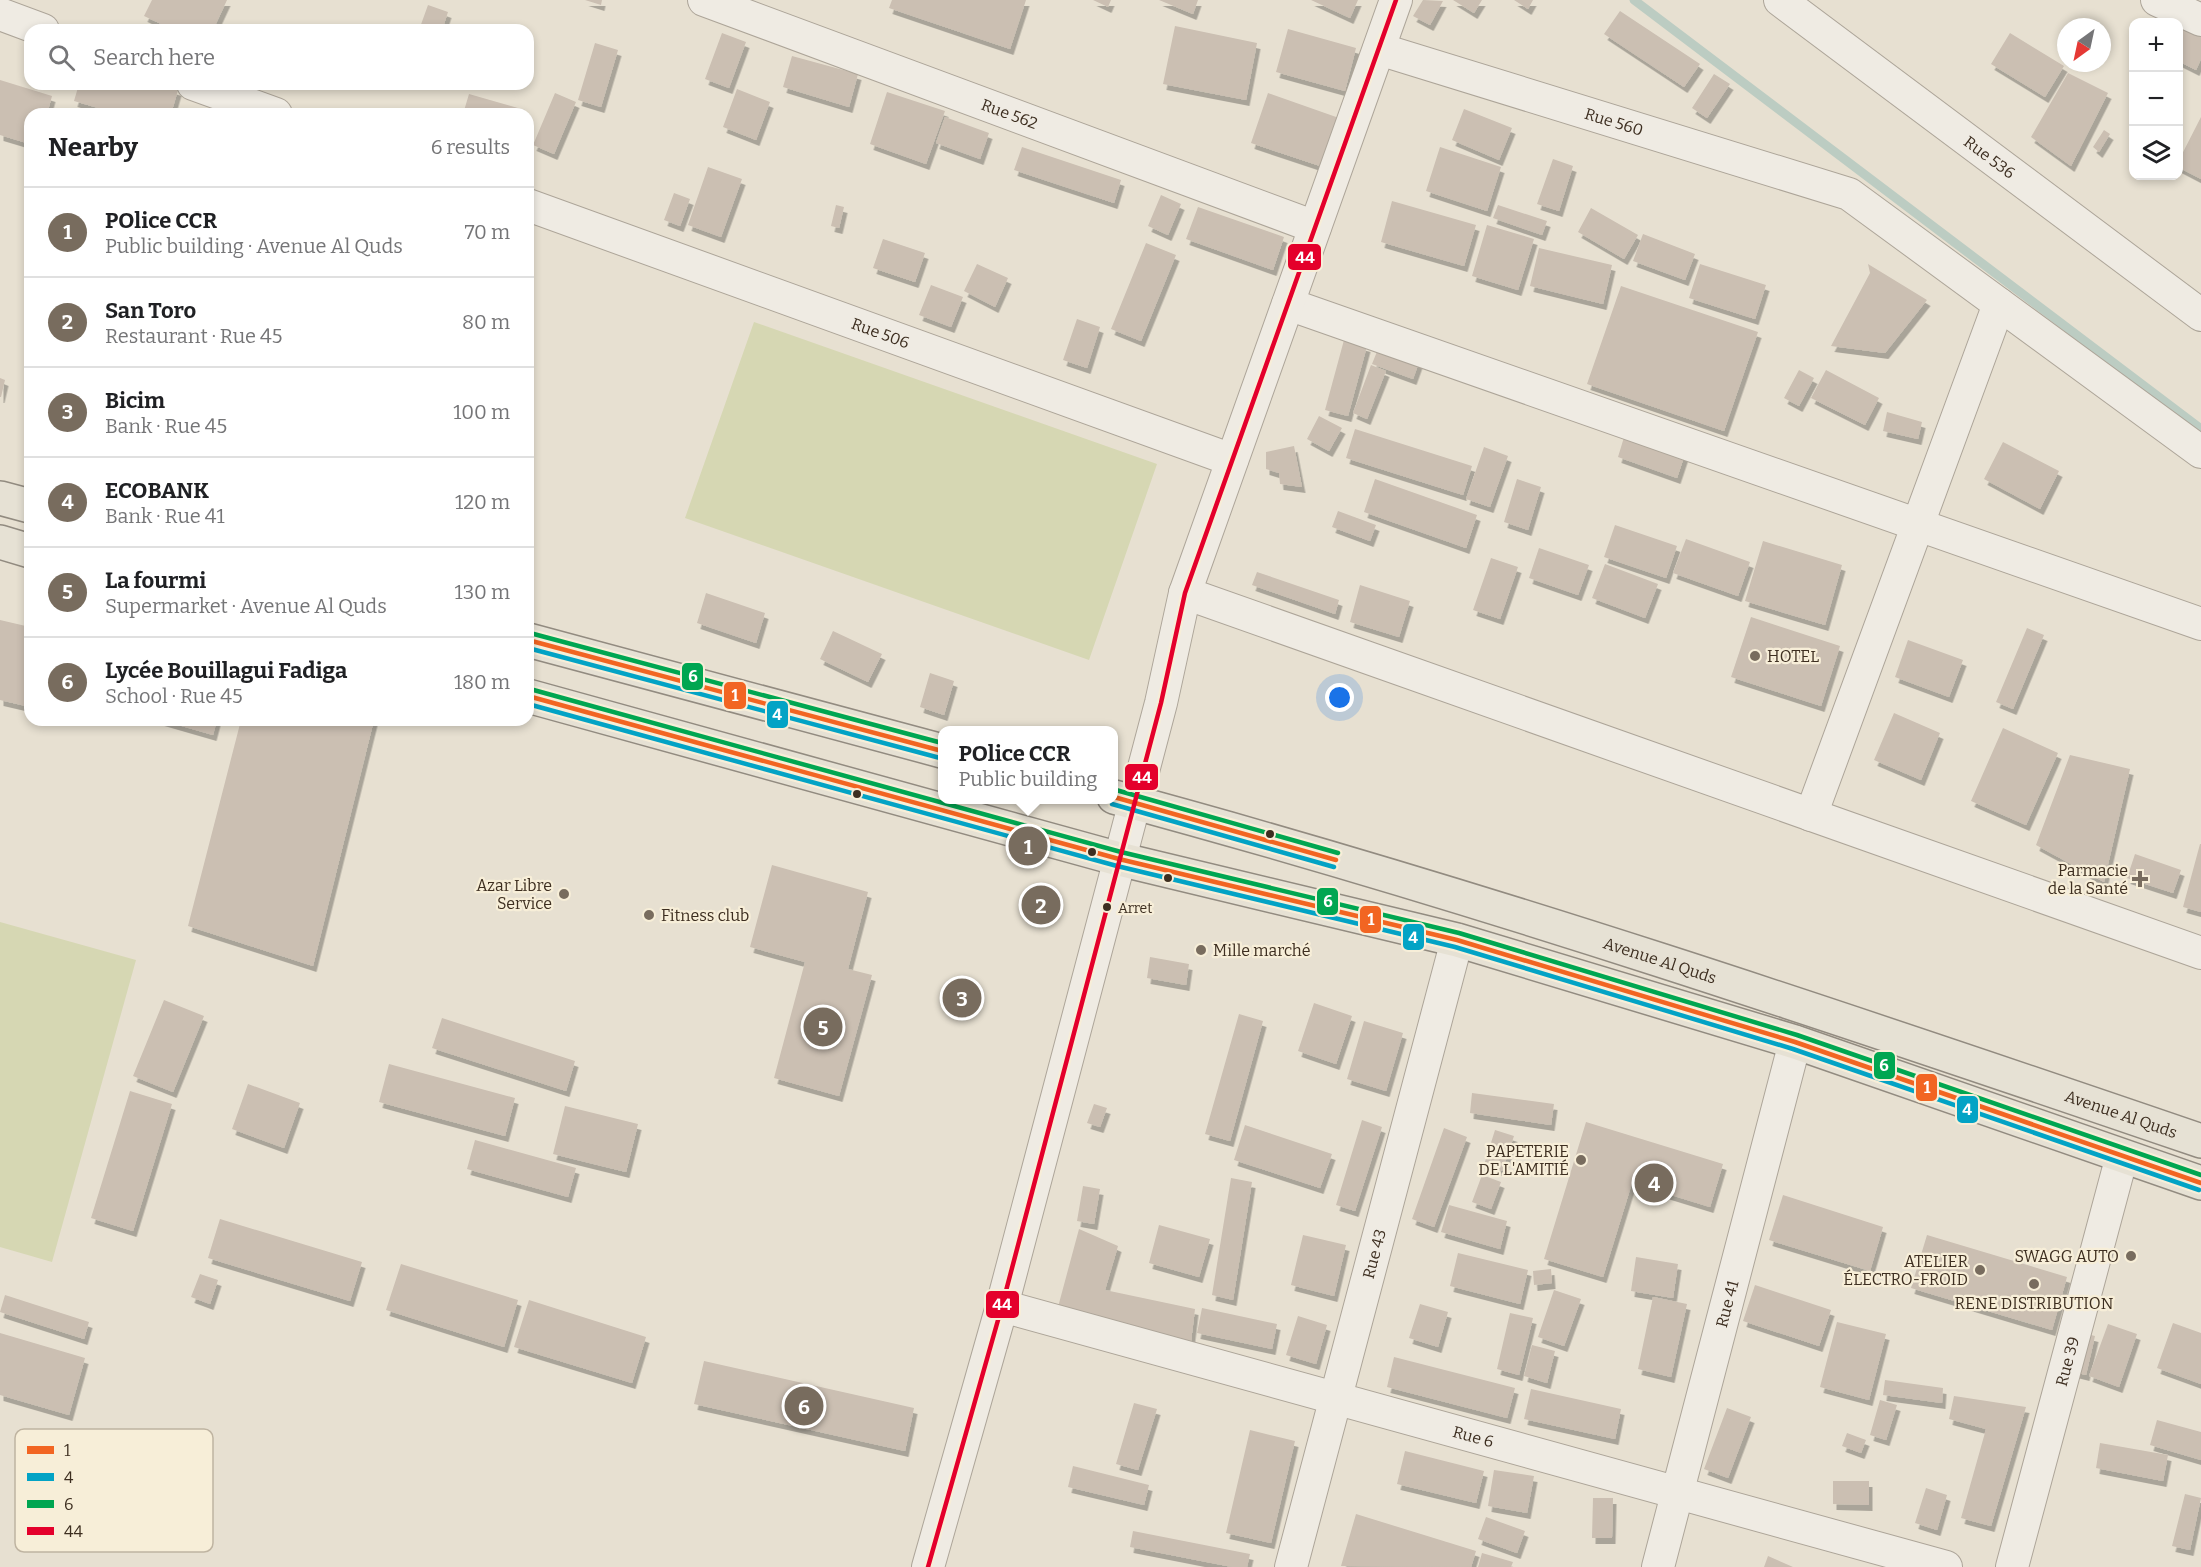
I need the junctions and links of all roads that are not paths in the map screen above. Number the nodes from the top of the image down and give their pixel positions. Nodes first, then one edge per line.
1 (704, 0) edge
2 (1396, 0) edge
3 (1780, 0) edge
4 (2157, 0) edge
5 (749, 8) edge
6 (0, 14) edge
7 (2201, 20) edge
8 (27, 24) edge
9 (1378, 49) junction
10 (210, 90) edge
11 (259, 108) edge
12 (534, 207) edge
13 (1315, 227) junction
14 (1288, 304) junction
15 (1999, 304) junction
16 (2201, 315) edge
17 (2201, 452) edge
18 (1232, 460) junction
19 (0, 498) edge
20 (24, 504) edge
21 (1917, 525) junction
22 (0, 542) edge
23 (24, 549) edge
24 (1185, 593) junction
25 (2201, 624) edge
26 (534, 642) edge
27 (534, 698) edge
28 (938, 750) edge
29 (1124, 800) edge
30 (1811, 815) junction
31 (1119, 859) junction
32 (1457, 940) junction
33 (2201, 953) edge
34 (1795, 1042) junction
35 (2201, 1141) edge
36 (2122, 1156) junction
37 (2201, 1183) edge
38 (1002, 1305) junction
39 (1335, 1398) junction
40 (1677, 1493) junction
41 (928, 1567) edge
42 (1291, 1567) edge
43 (1658, 1567) edge
44 (1946, 1567) edge
45 (2013, 1567) edge

1 - 5 street, Rue 562
2 - 9 street
3 - 16 street, Rue 536
4 - 7 street
5 - 13 street, Rue 562
6 - 8 street
9 - 13 street
9 - 15 street, Rue 560
10 - 11 street
12 - 18 street, Rue 506
13 - 14 street
14 - 18 street
14 - 21 street
15 - 17 street, Rue 560
15 - 21 street
18 - 24 street
19 - 20 main road
21 - 25 street
21 - 30 street
22 - 23 main road
24 - 29 street
24 - 30 street
26 - 28 main road
27 - 31 main road
29 - 31 street
29 - 35 main road, Avenue Al Quds
30 - 33 street
31 - 32 main road
31 - 38 street
32 - 34 main road
32 - 39 street, Rue 43
34 - 36 main road
34 - 40 street, Rue 41
36 - 37 main road
36 - 45 street, Rue 39
38 - 39 street, Rue 6
38 - 41 street
39 - 40 street, Rue 6
39 - 42 street, Rue 43
40 - 43 street, Rue 41
40 - 44 street, Rue 6

